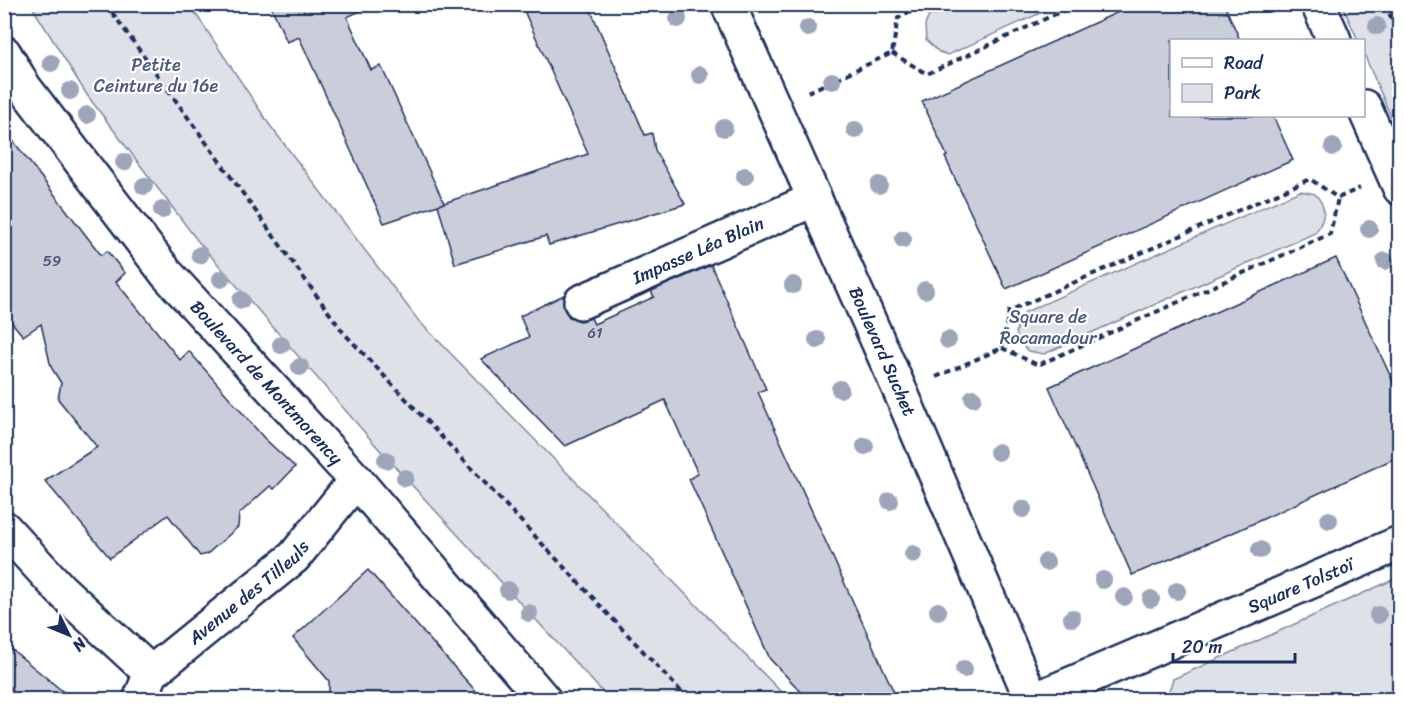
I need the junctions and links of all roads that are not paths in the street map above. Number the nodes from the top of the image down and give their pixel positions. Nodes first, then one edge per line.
1 (728, 4) edge
2 (1318, 4) edge
3 (1334, 39) edge
4 (4, 53) edge
5 (1365, 109) edge
6 (1396, 181) edge
7 (815, 198) junction
8 (581, 302) dead end
9 (356, 480) junction
10 (4, 528) edge
11 (1400, 543) edge
12 (145, 686) edge
13 (544, 699) edge
14 (1033, 699) edge

1 - 7 street, Boulevard Suchet
2 - 3 street
4 - 9 street, Boulevard de Montmorency
5 - 6 street
7 - 8 street, Impasse Léa Blain
7 - 14 street, Boulevard Suchet
9 - 12 street, Avenue des Tilleuls
9 - 13 street, Boulevard de Montmorency
10 - 12 street
11 - 14 street, Square Tolstoï

